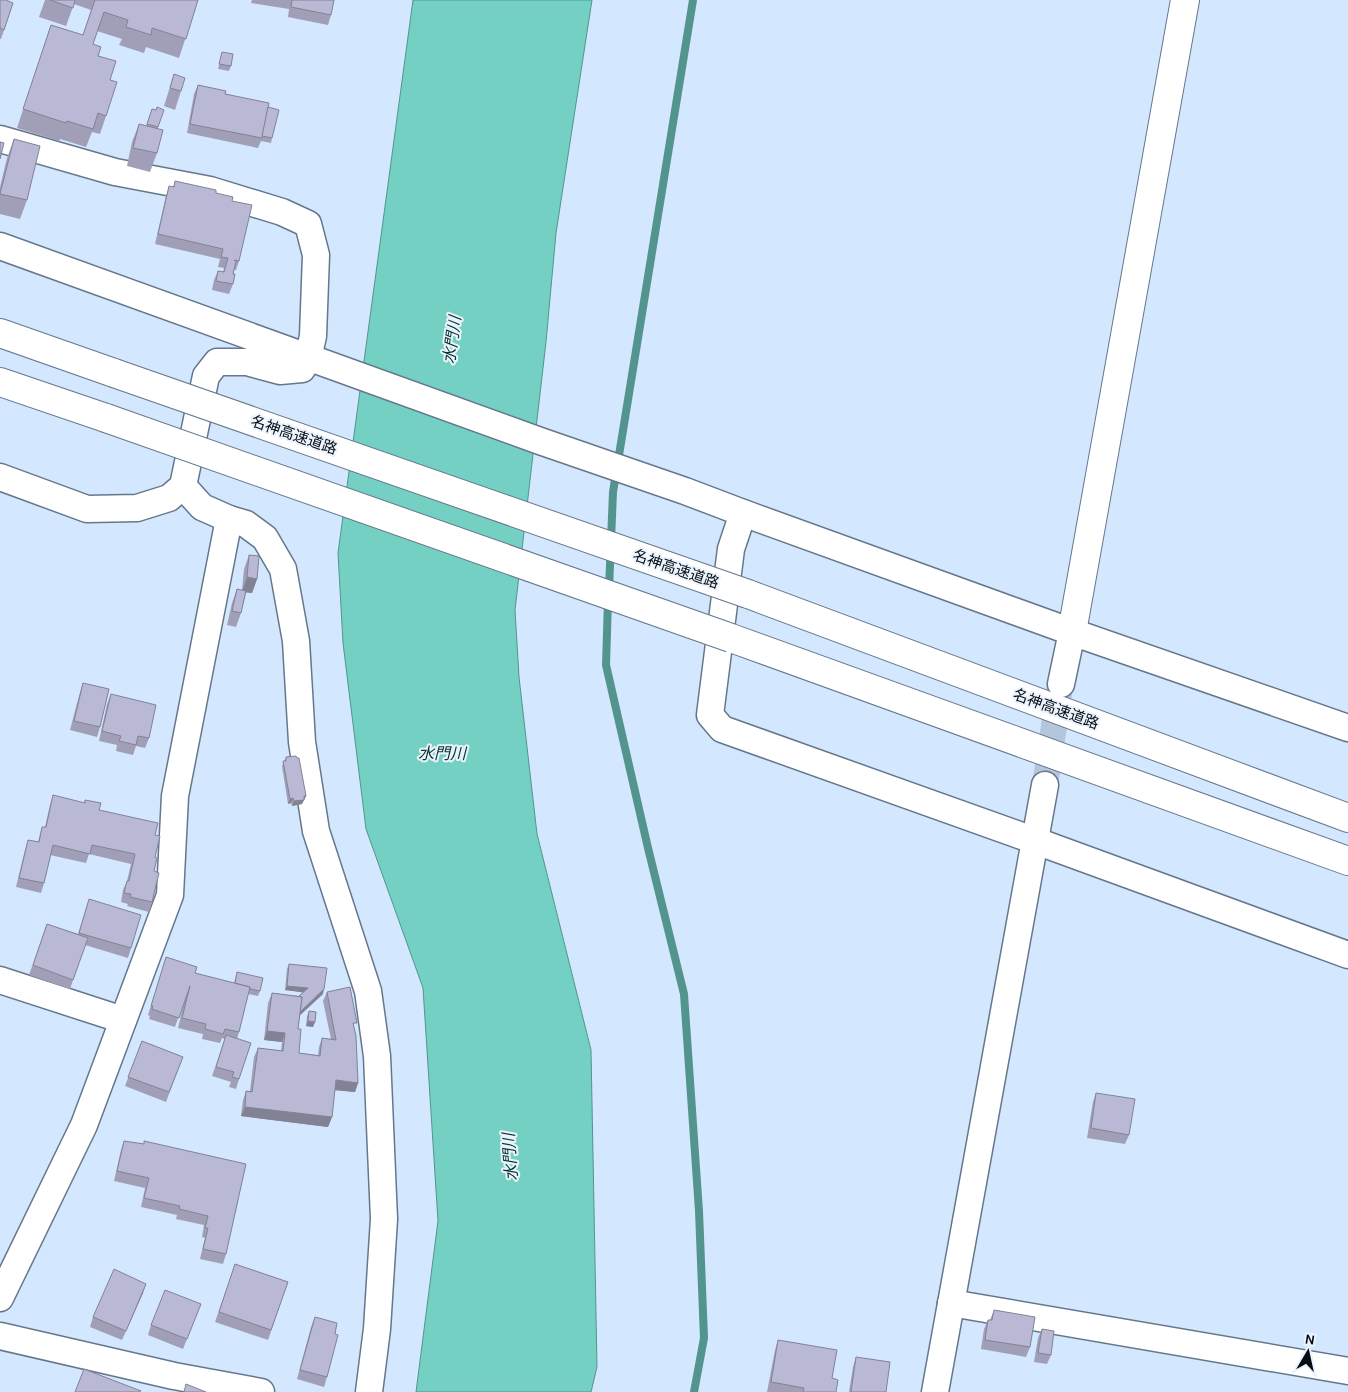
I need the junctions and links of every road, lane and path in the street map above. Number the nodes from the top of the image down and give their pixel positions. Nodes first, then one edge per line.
1 (1185, 0) edge
2 (0, 139) edge
3 (0, 246) edge
4 (0, 333) edge
5 (308, 358) junction
6 (0, 382) edge
7 (0, 477) edge
8 (182, 486) junction
9 (743, 513) junction
10 (229, 519) junction
11 (1072, 632) junction
12 (1061, 684) tunnel mouth
13 (1348, 728) edge
14 (1045, 785) tunnel mouth
15 (1348, 818) edge
16 (1036, 841) junction
17 (1348, 861) edge
18 (1348, 955) edge
19 (0, 980) edge
20 (123, 1020) junction
21 (0, 1298) edge
22 (951, 1303) junction
23 (0, 1336) edge
24 (1348, 1371) edge
25 (261, 1392) edge
26 (369, 1392) edge
27 (935, 1392) edge

1 - 11 main road
2 - 5 street
3 - 5 street
4 - 15 main road, 名神高速道路, bridge
5 - 8 street
5 - 9 street
6 - 17 main road, bridge
7 - 8 street
8 - 10 street
9 - 11 street
9 - 16 street
10 - 20 street
10 - 26 street
11 - 12 street
11 - 13 street
14 - 16 street
16 - 18 street
16 - 22 street
19 - 20 street
20 - 21 street
22 - 24 street
22 - 27 street
23 - 25 street

